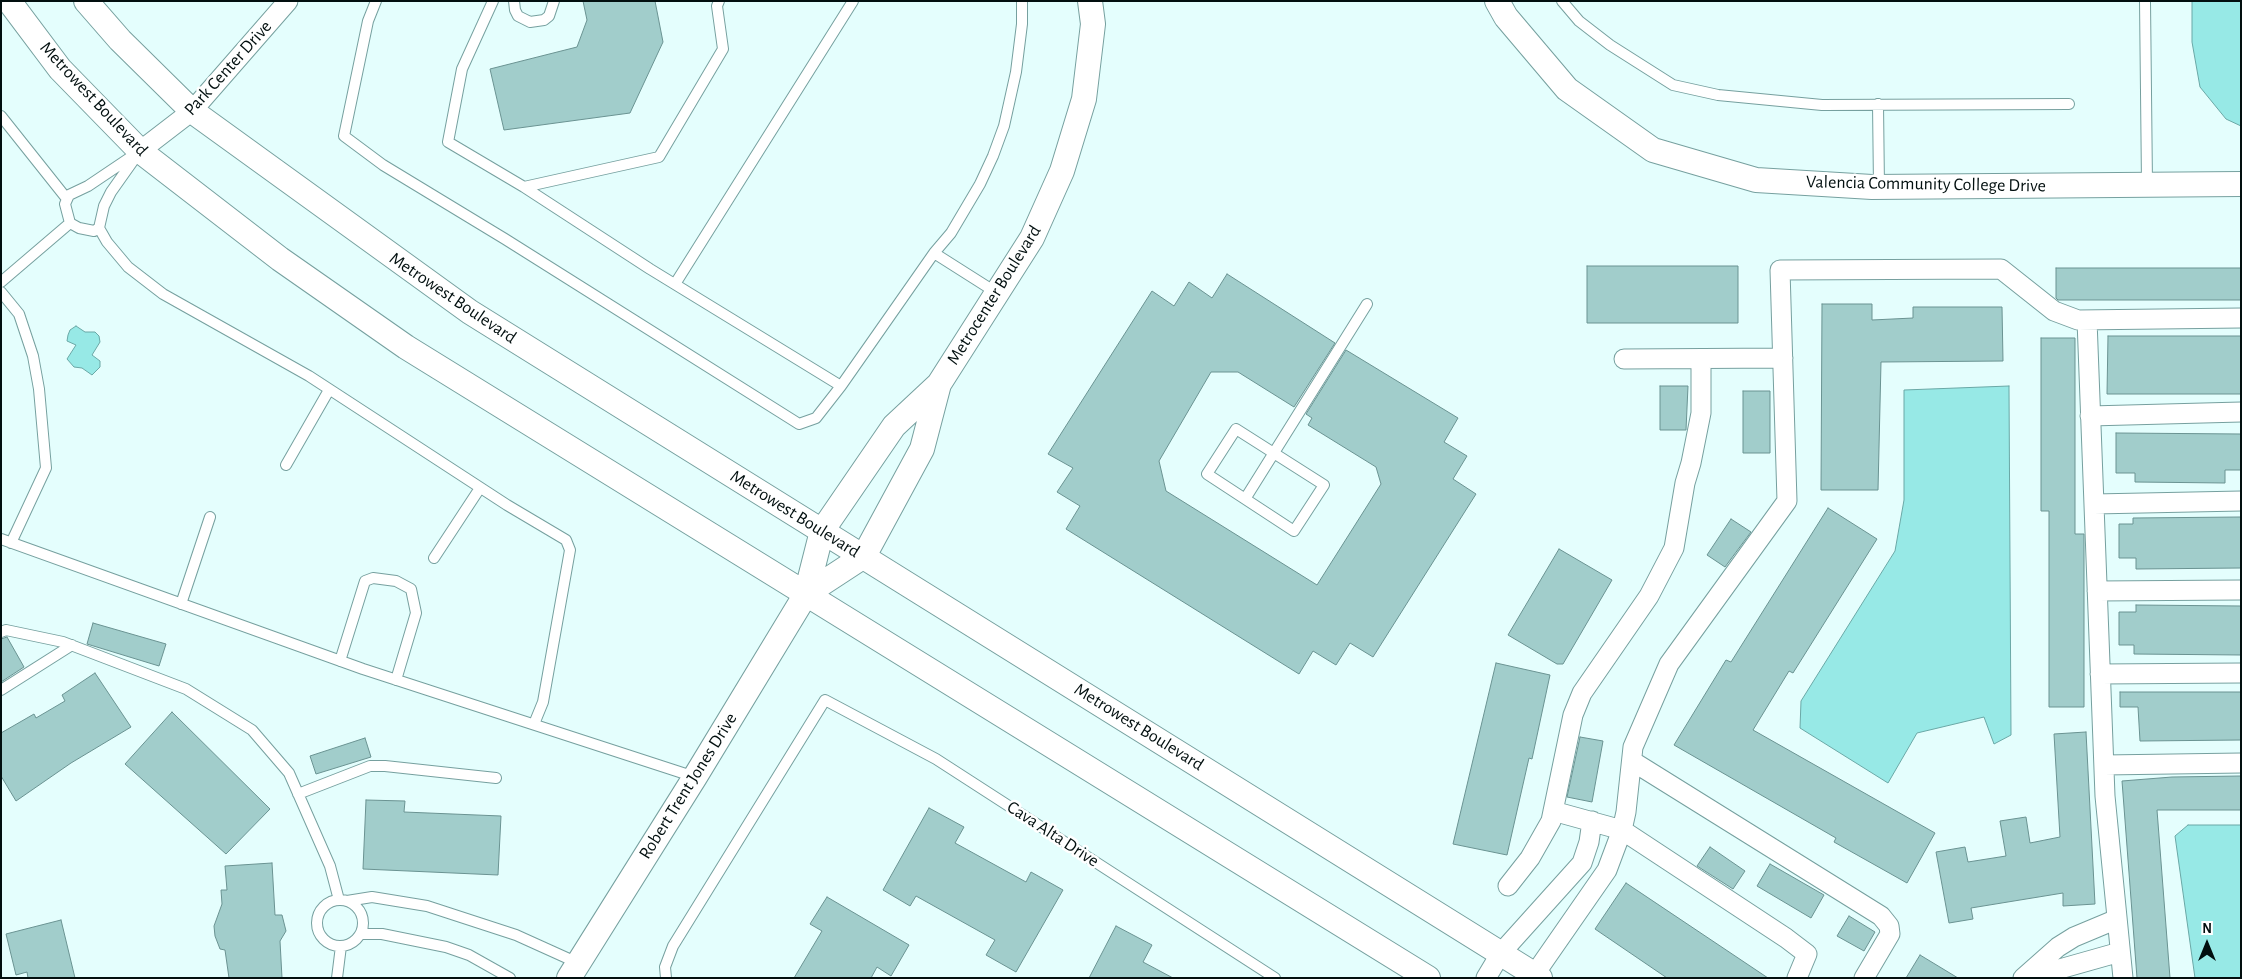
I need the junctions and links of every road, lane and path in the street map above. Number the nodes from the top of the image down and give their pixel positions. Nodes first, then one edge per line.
1 (9, 1) edge
2 (86, 1) edge
3 (288, 1) edge
4 (376, 1) edge
5 (493, 1) edge
6 (514, 1) edge
7 (554, 1) edge
8 (719, 1) edge
9 (853, 1) edge
10 (1022, 1) edge
11 (1090, 1) edge
12 (1496, 1) edge
13 (1562, 1) edge
14 (2145, 1) edge
15 (1878, 104) junction
16 (2069, 104) dead end
17 (192, 110) junction
18 (2, 118) edge
19 (140, 151) junction
20 (2147, 184) junction
21 (2241, 184) edge
22 (524, 187) junction
23 (1879, 187) junction
24 (67, 199) junction
25 (70, 223) junction
26 (99, 228) junction
27 (934, 253) junction
28 (1, 282) edge
29 (674, 284) junction
30 (1, 292) edge
31 (997, 293) junction
32 (1367, 304) dead end
33 (2241, 318) edge
34 (2087, 320) junction
35 (1783, 358) junction
36 (1624, 359) dead end
37 (1701, 359) junction
38 (939, 384) junction
39 (841, 386) junction
40 (330, 390) junction
41 (2241, 412) edge
42 (2090, 416) junction
43 (1275, 454) junction
44 (286, 465) dead end
45 (480, 488) junction
46 (1245, 499) junction
47 (2241, 501) edge
48 (2094, 504) junction
49 (210, 517) dead end
50 (822, 530) junction
51 (6, 541) edge
52 (864, 556) junction
53 (434, 558) dead end
54 (2241, 590) edge
55 (2097, 591) junction
56 (806, 594) junction
57 (181, 604) junction
58 (1, 632) edge
59 (72, 645) junction
60 (340, 661) junction
61 (2241, 673) edge
62 (2100, 674) junction
63 (396, 680) junction
64 (1, 690) edge
65 (534, 724) junction
66 (1632, 760) junction
67 (2241, 763) edge
68 (2104, 764) junction
69 (695, 777) junction
70 (496, 778) dead end
71 (298, 794) junction
72 (1553, 811) junction
73 (1592, 822) junction
74 (1622, 830) junction
75 (1508, 886) dead end
76 (343, 901) junction
77 (2117, 919) junction
78 (361, 934) junction
79 (341, 946) junction
80 (2120, 952) junction
81 (1501, 953) junction
82 (573, 970) edge
83 (1535, 976) edge
84 (2119, 977) edge
85 (337, 978) edge
86 (510, 978) edge
87 (666, 978) edge
88 (1275, 978) edge
89 (1428, 978) edge
90 (1486, 978) edge
91 (1797, 978) edge
92 (1864, 978) edge
93 (2023, 978) edge
94 (2028, 978) edge

1 - 19 street, Metrowest Boulevard
2 - 17 street, Metrowest Boulevard
3 - 17 street, Park Center Drive
4 - 39 lane
5 - 22 lane
6 - 7 lane
8 - 22 lane
9 - 29 lane
10 - 27 lane
11 - 31 street, Metrocenter Boulevard
12 - 23 street, Valencia Community College Drive
13 - 15 lane
14 - 20 lane
15 - 16 lane
15 - 23 lane
17 - 19 street, Park Center Drive
17 - 50 street, Metrowest Boulevard
18 - 24 lane
19 - 24 lane
19 - 26 lane
19 - 56 street, Metrowest Boulevard
20 - 21 street, Valencia Community College Drive
20 - 23 street, Valencia Community College Drive
22 - 29 lane
24 - 25 lane
25 - 26 lane
25 - 28 lane
26 - 40 lane
27 - 31 lane
27 - 39 lane
29 - 39 lane
30 - 51 lane
31 - 38 street, Metrocenter Boulevard
32 - 43 lane
33 - 34 street
34 - 35 street
34 - 42 street
35 - 37 street
35 - 66 street
36 - 37 street
37 - 72 street
38 - 50 street, Metrocenter Boulevard
38 - 52 street, Metrocenter Boulevard
40 - 44 lane
40 - 45 lane
41 - 42 street
42 - 48 street
43 - 46 lane
43 - 46 lane
43 - 46 lane
45 - 53 lane
45 - 65 lane
47 - 48 street
48 - 55 street
49 - 57 lane
50 - 52 street, Metrowest Boulevard
50 - 56 street, Robert Trent Jones Drive
51 - 57 lane
52 - 56 street, Robert Trent Jones Drive
52 - 81 street, Metrowest Boulevard
54 - 55 street
55 - 62 street
56 - 69 street, Robert Trent Jones Drive
56 - 89 street, Metrowest Boulevard
57 - 60 lane
58 - 59 lane
59 - 64 lane
59 - 71 lane
60 - 63 lane
60 - 63 lane
61 - 62 street
62 - 68 street
63 - 65 lane
65 - 69 lane
66 - 74 street
66 - 92 street
67 - 68 street
68 - 77 street
69 - 82 street, Robert Trent Jones Drive
70 - 71 lane
71 - 76 lane
72 - 73 street
72 - 75 street
73 - 74 street
73 - 81 street
74 - 83 street
74 - 91 street
76 - 78 lane
76 - 79 lane
76 - 82 lane
77 - 80 street
77 - 93 street
78 - 79 lane
78 - 86 lane
79 - 85 lane
80 - 84 street
80 - 94 street
81 - 83 street, Metrowest Boulevard
81 - 90 street
87 - 88 lane, Cava Alta Drive

